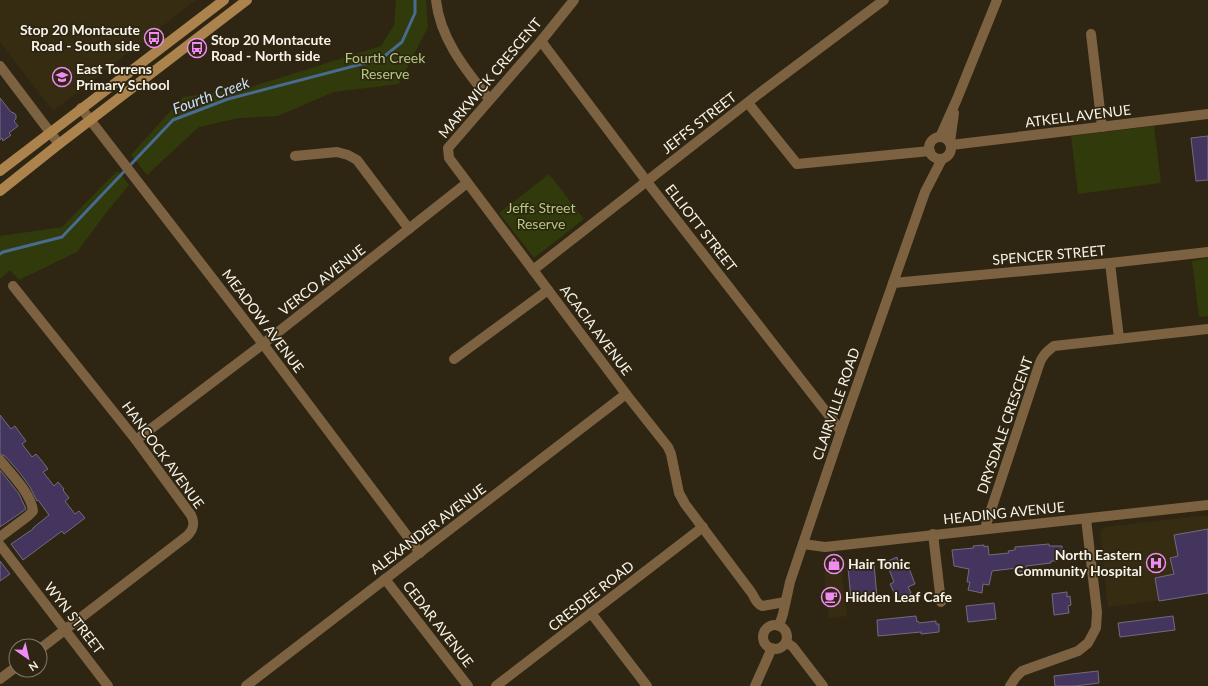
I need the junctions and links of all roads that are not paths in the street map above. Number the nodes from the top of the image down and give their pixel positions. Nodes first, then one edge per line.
1 (224, 0) edge
2 (247, 0) edge
3 (436, 0) edge
4 (574, 0) edge
5 (884, 0) edge
6 (996, 0) edge
7 (1091, 34) dead end
8 (541, 41) junction
9 (0, 66) edge
10 (489, 99) junction
11 (957, 99) junction
12 (748, 103) junction
13 (81, 108) junction
14 (1208, 114) edge
15 (90, 120) junction
16 (1102, 127) junction
17 (51, 132) junction
18 (940, 137) junction
19 (950, 143) junction
20 (59, 144) junction
21 (930, 153) junction
22 (295, 156) dead end
23 (449, 158) joint
24 (942, 159) junction
25 (0, 171) edge
26 (647, 182) junction
27 (467, 183) junction
28 (0, 191) edge
29 (925, 192) junction
30 (409, 229) junction
31 (1208, 252) edge
32 (1110, 263) junction
33 (533, 270) junction
34 (893, 283) junction
35 (13, 286) dead end
36 (548, 290) junction
37 (1208, 330) edge
38 (1119, 338) junction
39 (263, 344) junction
40 (454, 359) dead end
41 (626, 394) junction
42 (841, 431) junction
43 (136, 440) junction
44 (0, 460) edge
45 (1208, 505) edge
46 (1086, 519) junction
47 (703, 527) junction
48 (985, 528) junction
49 (933, 534) junction
50 (0, 537) edge
51 (803, 544) junction
52 (0, 545) edge
53 (420, 553) junction
54 (385, 579) junction
55 (785, 602) junction
56 (941, 602) dead end
57 (591, 613) junction
58 (778, 626) junction
59 (65, 630) junction
60 (786, 642) junction
61 (48, 643) edge
62 (772, 648) junction
63 (108, 686) edge
64 (246, 686) edge
65 (468, 686) edge
66 (496, 686) edge
67 (647, 686) edge
68 (755, 686) edge
69 (823, 686) edge
70 (1010, 686) edge

1 - 13 main road
2 - 15 main road
3 - 10 street
4 - 8 street, MARKWICK CRESCENT
5 - 12 street, JEFFS STREET
6 - 11 street
7 - 16 street
8 - 10 street, MARKWICK CRESCENT
8 - 26 street, ELLIOTT STREET
9 - 17 street
10 - 23 street, MARKWICK CRESCENT
11 - 18 street
11 - 19 street
12 - 21 street
12 - 26 street, JEFFS STREET
13 - 15 street, MEADOW AVENUE
13 - 17 main road
14 - 16 street, ATKELL AVENUE
15 - 20 main road
15 - 39 street, MEADOW AVENUE
16 - 19 street, ATKELL AVENUE
17 - 20 street
17 - 25 main road
18 - 19 street
18 - 21 street
19 - 24 street
20 - 28 main road
21 - 24 street
21 - 29 street, CLAIRVILLE ROAD
22 - 30 street
23 - 27 street, ACACIA AVENUE
24 - 29 street, CLAIRVILLE ROAD
26 - 33 street, JEFFS STREET
26 - 42 street, ELLIOTT STREET
27 - 30 street, VERCO AVENUE
27 - 33 street, ACACIA AVENUE
29 - 34 street, CLAIRVILLE ROAD
30 - 39 street, VERCO AVENUE
31 - 32 street, SPENCER STREET
32 - 34 street, SPENCER STREET
32 - 38 street
33 - 36 street, ACACIA AVENUE
34 - 42 street, CLAIRVILLE ROAD
35 - 43 street, HANCOCK AVENUE
36 - 40 street
36 - 41 street, ACACIA AVENUE
37 - 38 street, DRYSDALE CRESCENT
38 - 48 street, DRYSDALE CRESCENT
39 - 43 street, VERCO AVENUE
39 - 53 street, MEADOW AVENUE
41 - 47 street, ACACIA AVENUE
41 - 53 street, ALEXANDER AVENUE
42 - 51 street, CLAIRVILLE ROAD
43 - 59 street, HANCOCK AVENUE
44 - 50 street
45 - 46 street, HEADING AVENUE
46 - 48 street, HEADING AVENUE
46 - 70 street
47 - 55 street, ACACIA AVENUE
47 - 57 street, CRESDEE ROAD
48 - 49 street, HEADING AVENUE
49 - 51 street, HEADING AVENUE
49 - 56 street
51 - 55 street, CLAIRVILLE ROAD
52 - 59 street, WYN STREET
53 - 54 street, ALEXANDER AVENUE
54 - 64 street, ALEXANDER AVENUE
54 - 65 street, CEDAR AVENUE
55 - 58 street, CLAIRVILLE ROAD
57 - 66 street, CRESDEE ROAD
57 - 67 street
58 - 60 street
58 - 62 street
59 - 61 street, HANCOCK AVENUE
59 - 63 street, WYN STREET
60 - 62 street
60 - 69 street
62 - 68 street

